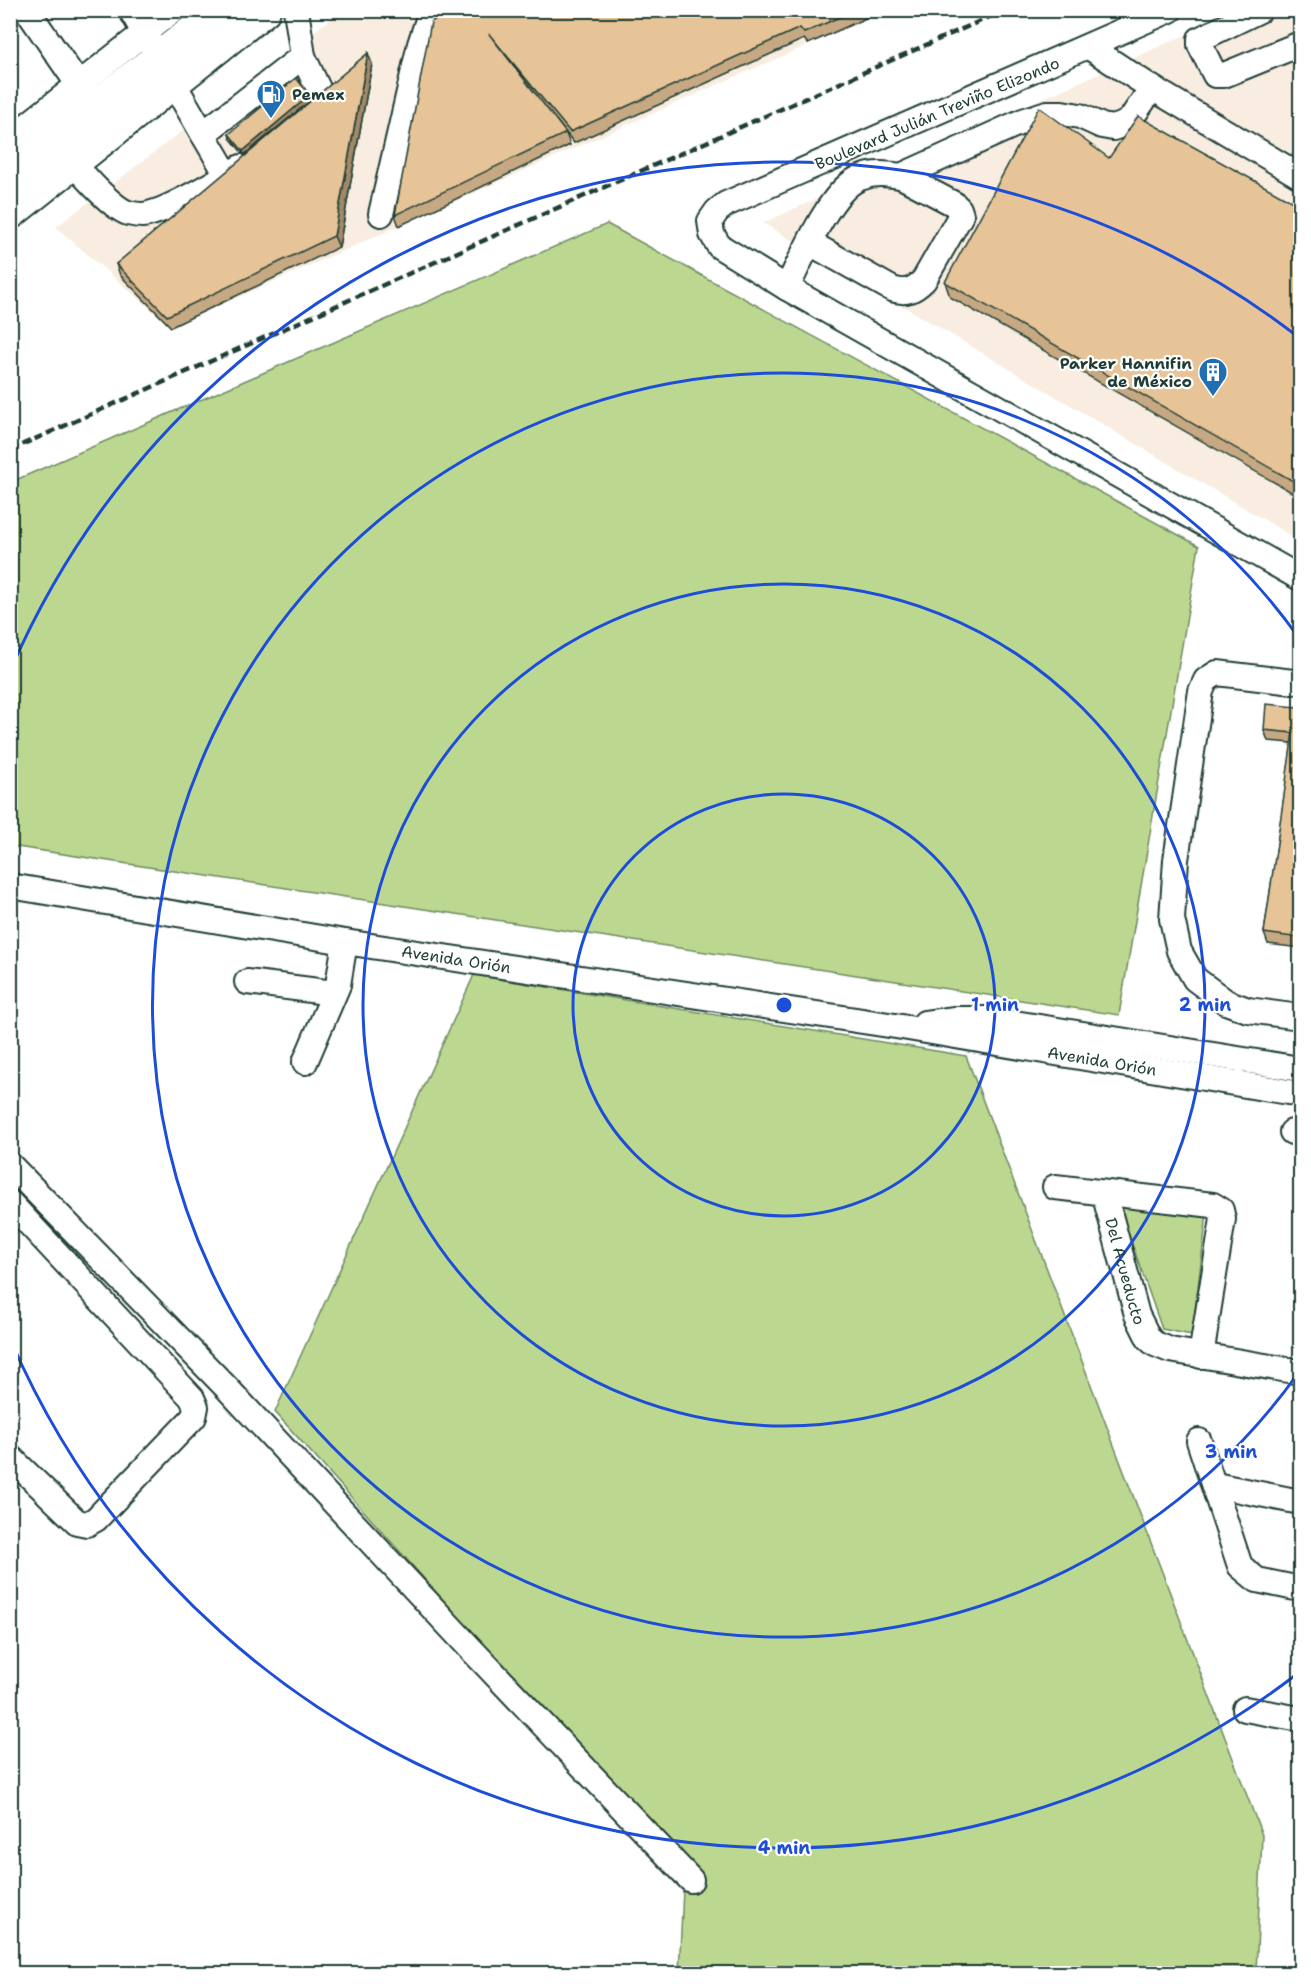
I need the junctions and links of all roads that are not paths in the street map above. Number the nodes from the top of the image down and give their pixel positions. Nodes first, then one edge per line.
1 (27, 10) edge
2 (131, 10) edge
3 (173, 10) edge
4 (221, 10) edge
5 (264, 10) edge
6 (296, 10) edge
7 (434, 10) edge
8 (1170, 10) edge
9 (1260, 10) edge
10 (1300, 44) edge
11 (1089, 47) junction
12 (303, 56) junction
13 (159, 58) junction
14 (1152, 88) junction
15 (86, 97) junction
16 (112, 134) junction
17 (203, 134) junction
18 (283, 135) edge
19 (10, 139) edge
20 (54, 139) junction
21 (257, 156) edge
22 (74, 164) junction
23 (10, 172) edge
24 (227, 175) junction
25 (901, 176) junction
26 (1300, 176) edge
27 (10, 213) edge
28 (381, 214) dead end
29 (810, 243) junction
30 (787, 288) junction
31 (1300, 578) edge
32 (1293, 682) dead end
33 (10, 886) edge
34 (345, 942) junction
35 (247, 982) dead end
36 (334, 993) junction
37 (1300, 1017) edge
38 (902, 1026) junction
39 (305, 1062) dead end
40 (1300, 1069) edge
41 (1300, 1094) edge
42 (10, 1165) edge
43 (1055, 1187) dead end
44 (1104, 1192) junction
45 (10, 1203) edge
46 (1201, 1356) junction
47 (1300, 1372) edge
48 (1199, 1441) dead end
49 (10, 1457) edge
50 (1215, 1485) junction
51 (1300, 1502) edge
52 (1300, 1589) edge
53 (1245, 1709) dead end
54 (1299, 1723) edge
55 (691, 1880) dead end

1 - 15 street
2 - 13 street
3 - 13 street
4 - 13 main road
5 - 13 main road
6 - 12 street
7 - 28 street
8 - 11 street, Boulevard Julián Treviño Elizondo
9 - 10 street
11 - 14 street
11 - 30 street, Boulevard Julián Treviño Elizondo
12 - 17 street
12 - 18 street
13 - 15 main road
13 - 16 main road
13 - 17 street
14 - 25 street
14 - 26 street
15 - 16 street
15 - 19 street
15 - 20 main road
16 - 22 main road
17 - 24 street
20 - 22 street
20 - 23 main road
21 - 24 street
22 - 24 street
22 - 27 main road
25 - 29 street
25 - 29 street
29 - 30 street
30 - 31 street
32 - 37 street
33 - 34 street, Avenida Orión
34 - 36 street
34 - 38 street, Avenida Orión
35 - 36 street
36 - 39 street
38 - 40 street, Avenida Orión
38 - 41 street, Avenida Orión
42 - 55 street
43 - 44 street
44 - 46 street, Del Acueducto
44 - 46 street
45 - 49 street
46 - 47 street
48 - 50 street
50 - 51 street
50 - 52 street
53 - 54 street

